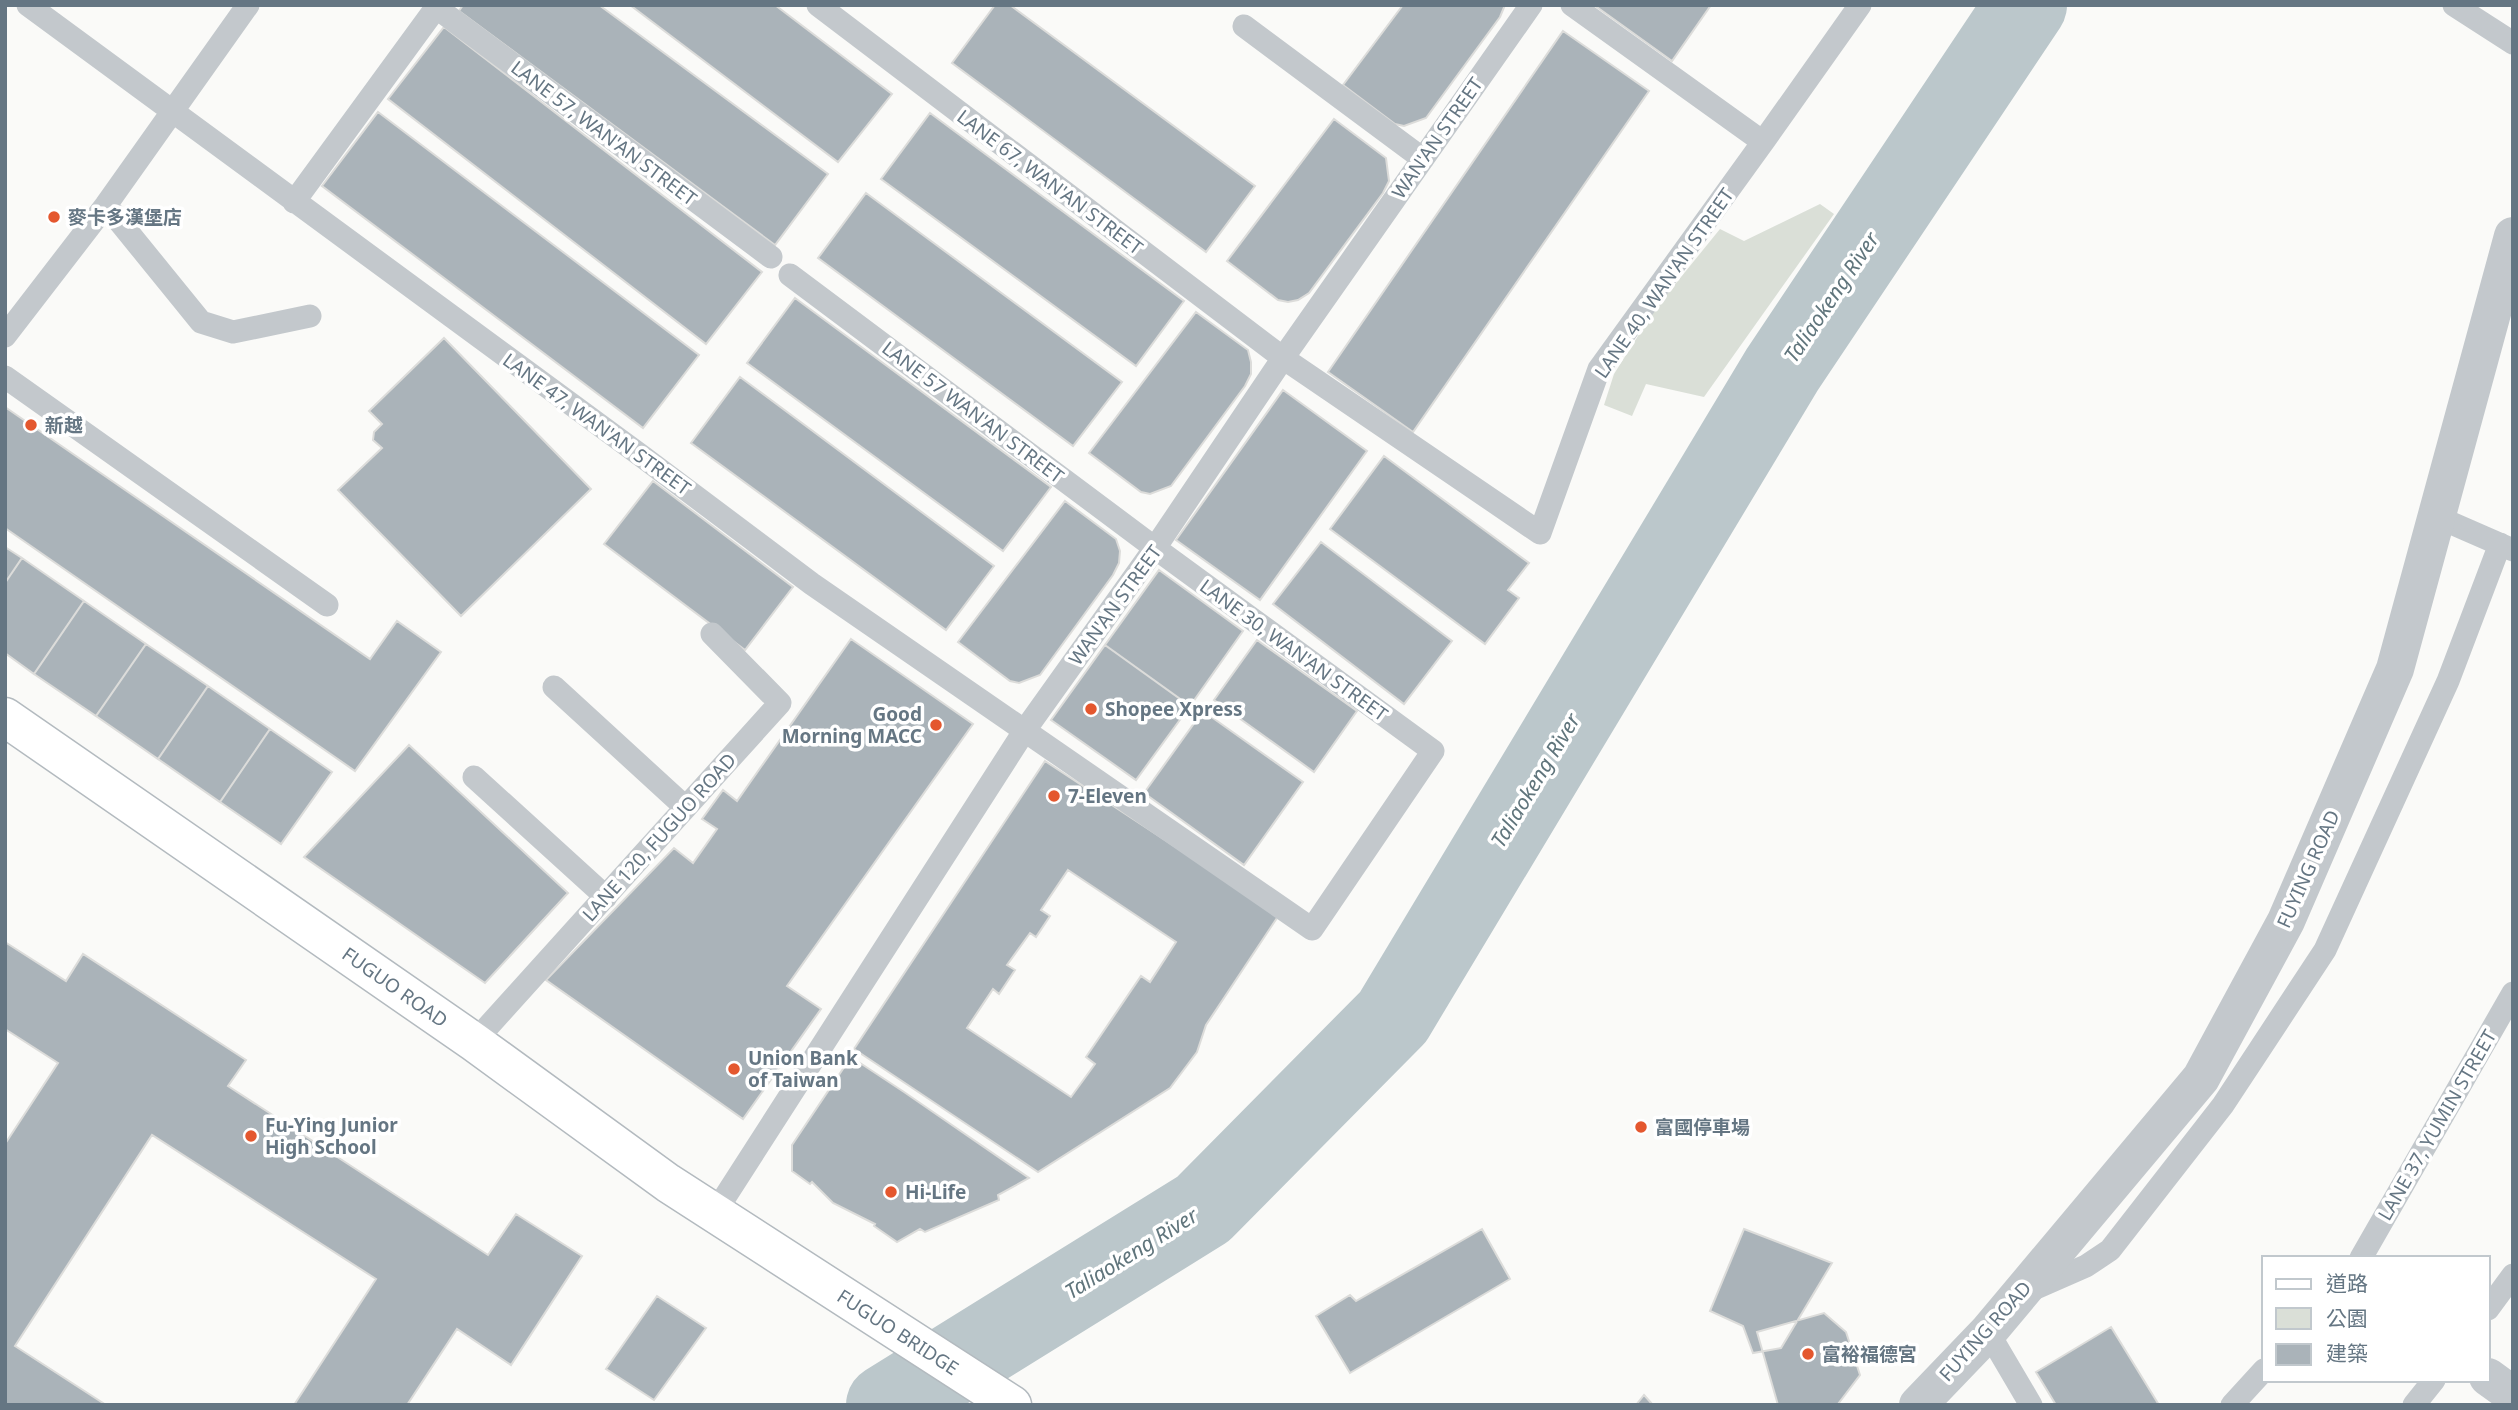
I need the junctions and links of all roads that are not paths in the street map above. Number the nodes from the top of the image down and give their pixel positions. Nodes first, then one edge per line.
1 (28, 5) edge
2 (248, 5) edge
3 (818, 5) edge
4 (1531, 5) edge
5 (1572, 5) edge
6 (1860, 5) edge
7 (2455, 5) edge
8 (438, 6) edge
9 (1244, 26) dead end
10 (2513, 43) edge
11 (175, 111) junction
12 (1763, 142) junction
13 (1423, 159) junction
14 (294, 202) junction
15 (106, 205) junction
16 (2513, 236) edge
17 (771, 257) dead end
18 (790, 275) dead end
19 (310, 316) dead end
20 (5, 336) edge
21 (1283, 358) junction
22 (5, 377) edge
23 (2435, 516) junction
24 (2506, 547) edge
25 (1155, 548) junction
26 (327, 605) dead end
27 (712, 634) dead end
28 (554, 687) dead end
29 (5, 716) edge
30 (1024, 730) junction
31 (474, 777) dead end
32 (685, 807) junction
33 (606, 897) junction
34 (1312, 929) joint
35 (2513, 993) edge
36 (474, 1042) junction
37 (713, 1214) junction
38 (2362, 1256) edge
39 (783, 1258) joint
40 (2513, 1275) edge
41 (2016, 1296) junction
42 (2490, 1306) edge
43 (1988, 1332) junction
44 (2262, 1372) edge
45 (2490, 1378) edge
46 (2432, 1382) edge
47 (2513, 1395) edge
48 (1012, 1405) edge
49 (1918, 1405) edge
50 (2031, 1405) edge
51 (2232, 1405) edge
52 (2413, 1405) edge

1 - 11 lane, LANE 47, WAN'AN STREET
2 - 11 lane
3 - 21 lane, LANE 67, WAN'AN STREET
4 - 13 lane, WAN'AN STREET
5 - 12 lane
6 - 12 lane
7 - 10 lane
8 - 14 lane
8 - 17 lane, LANE 57, WAN'AN STREET
9 - 13 lane
11 - 14 lane, LANE 47, WAN'AN STREET
11 - 15 lane
12 - 21 lane, LANE 40, WAN'AN STREET
13 - 21 lane, WAN'AN STREET
14 - 30 lane, LANE 47, WAN'AN STREET
15 - 19 lane
15 - 20 lane
16 - 23 street, FUYING ROAD
18 - 25 lane, LANE 57 WAN'AN STREET
21 - 25 lane, WAN'AN STREET
22 - 26 lane
23 - 24 lane
23 - 41 street, FUYING ROAD
24 - 41 lane
25 - 30 lane, WAN'AN STREET
25 - 34 lane, LANE 30, WAN'AN STREET
27 - 32 lane, LANE 120, FUGUO ROAD
28 - 32 lane
29 - 36 street, FUGUO ROAD
30 - 34 lane, LANE 47, WAN'AN STREET
30 - 37 lane, WAN'AN STREET
31 - 33 lane
32 - 33 lane, LANE 120, FUGUO ROAD
33 - 36 lane, LANE 120, FUGUO ROAD
35 - 38 lane, LANE 37, YUMIN STREET
36 - 37 street, FUGUO ROAD
37 - 39 street, FUGUO ROAD
39 - 48 street, FUGUO BRIDGE
40 - 42 lane
41 - 43 street, FUYING ROAD
43 - 49 street, FUYING ROAD
43 - 50 lane
44 - 51 lane
45 - 47 street
46 - 52 lane

